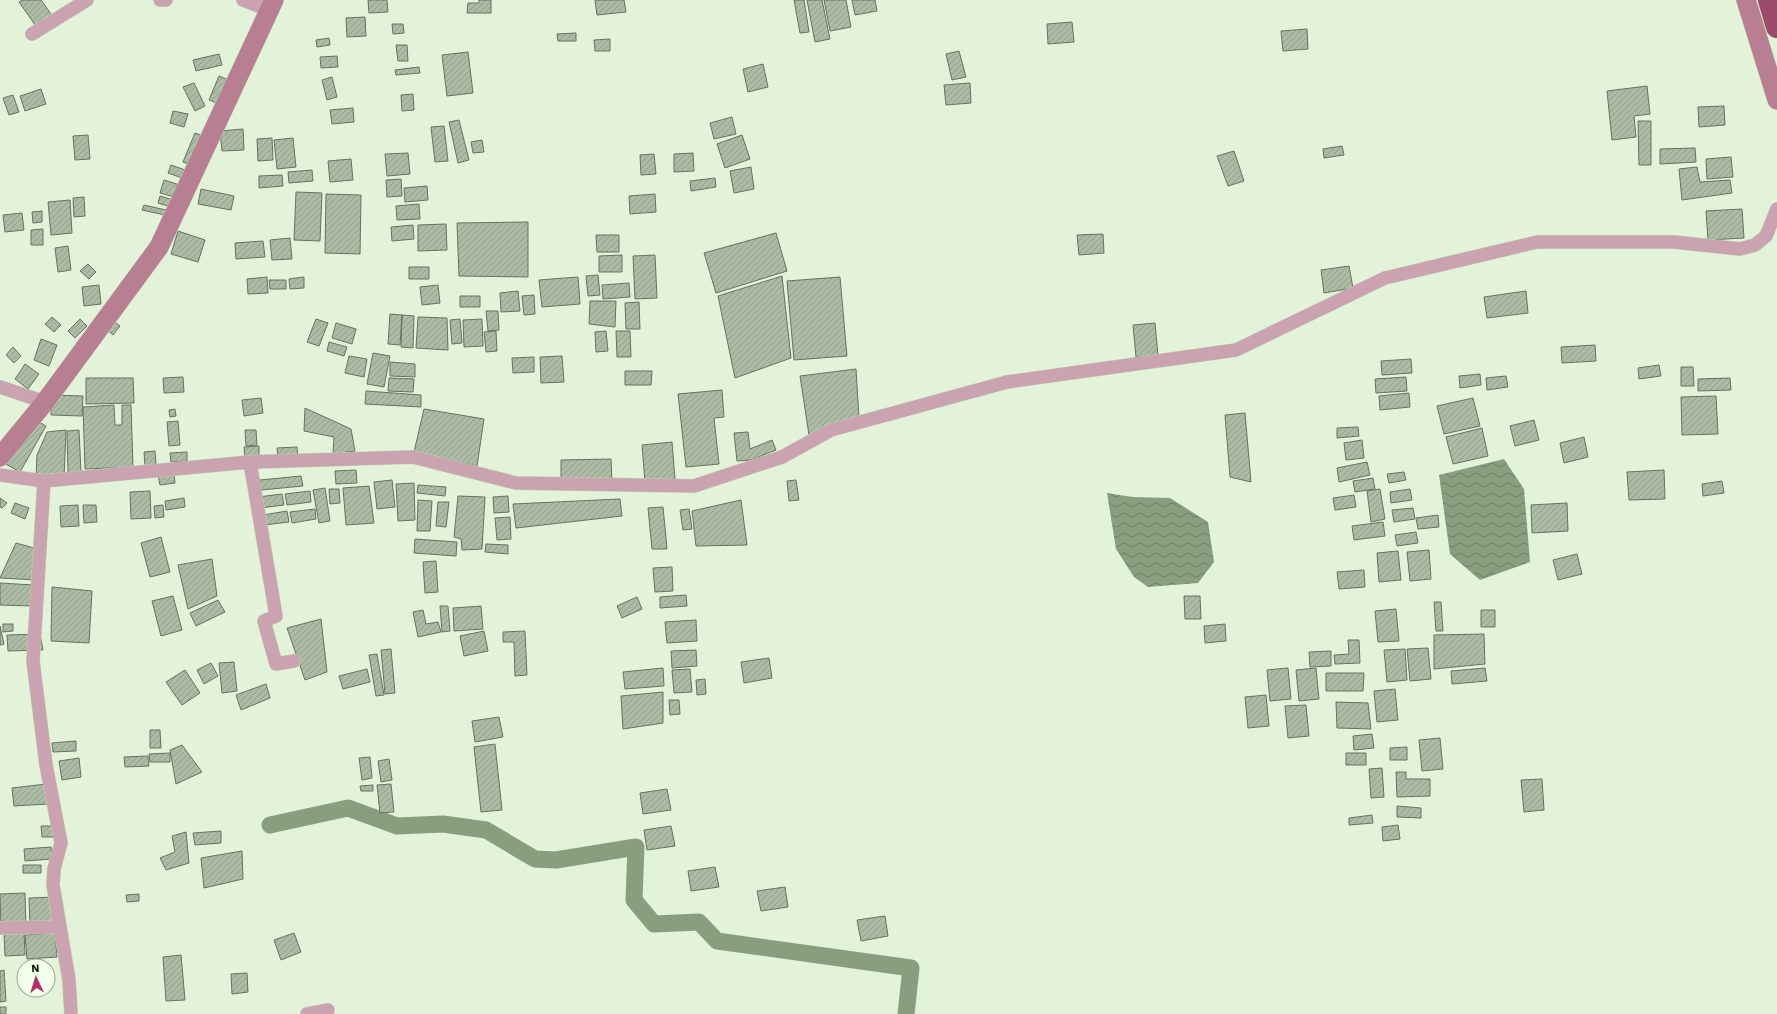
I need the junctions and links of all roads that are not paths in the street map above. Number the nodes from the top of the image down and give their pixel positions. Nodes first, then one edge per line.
1 (87, 0) edge
2 (160, 0) edge
3 (166, 0) edge
4 (243, 0) edge
5 (1746, 0) edge
6 (1769, 0) edge
7 (272, 5) edge
8 (1777, 27) edge
9 (32, 34) dead end
10 (1777, 100) edge
11 (1777, 209) edge
12 (0, 387) edge
13 (45, 402) junction
14 (0, 457) edge
15 (250, 462) junction
16 (0, 474) edge
17 (44, 481) junction
18 (294, 660) dead end
19 (59, 927) junction
20 (0, 928) edge
21 (328, 1010) dead end
22 (71, 1014) edge
23 (307, 1014) edge

1 - 9 street
2 - 3 street
4 - 7 street
5 - 10 main road
6 - 8 highway
7 - 13 main road
11 - 15 street
12 - 13 street
13 - 14 main road
15 - 17 street
15 - 18 street
16 - 17 street
17 - 19 street
19 - 20 street
19 - 22 street
21 - 23 street

